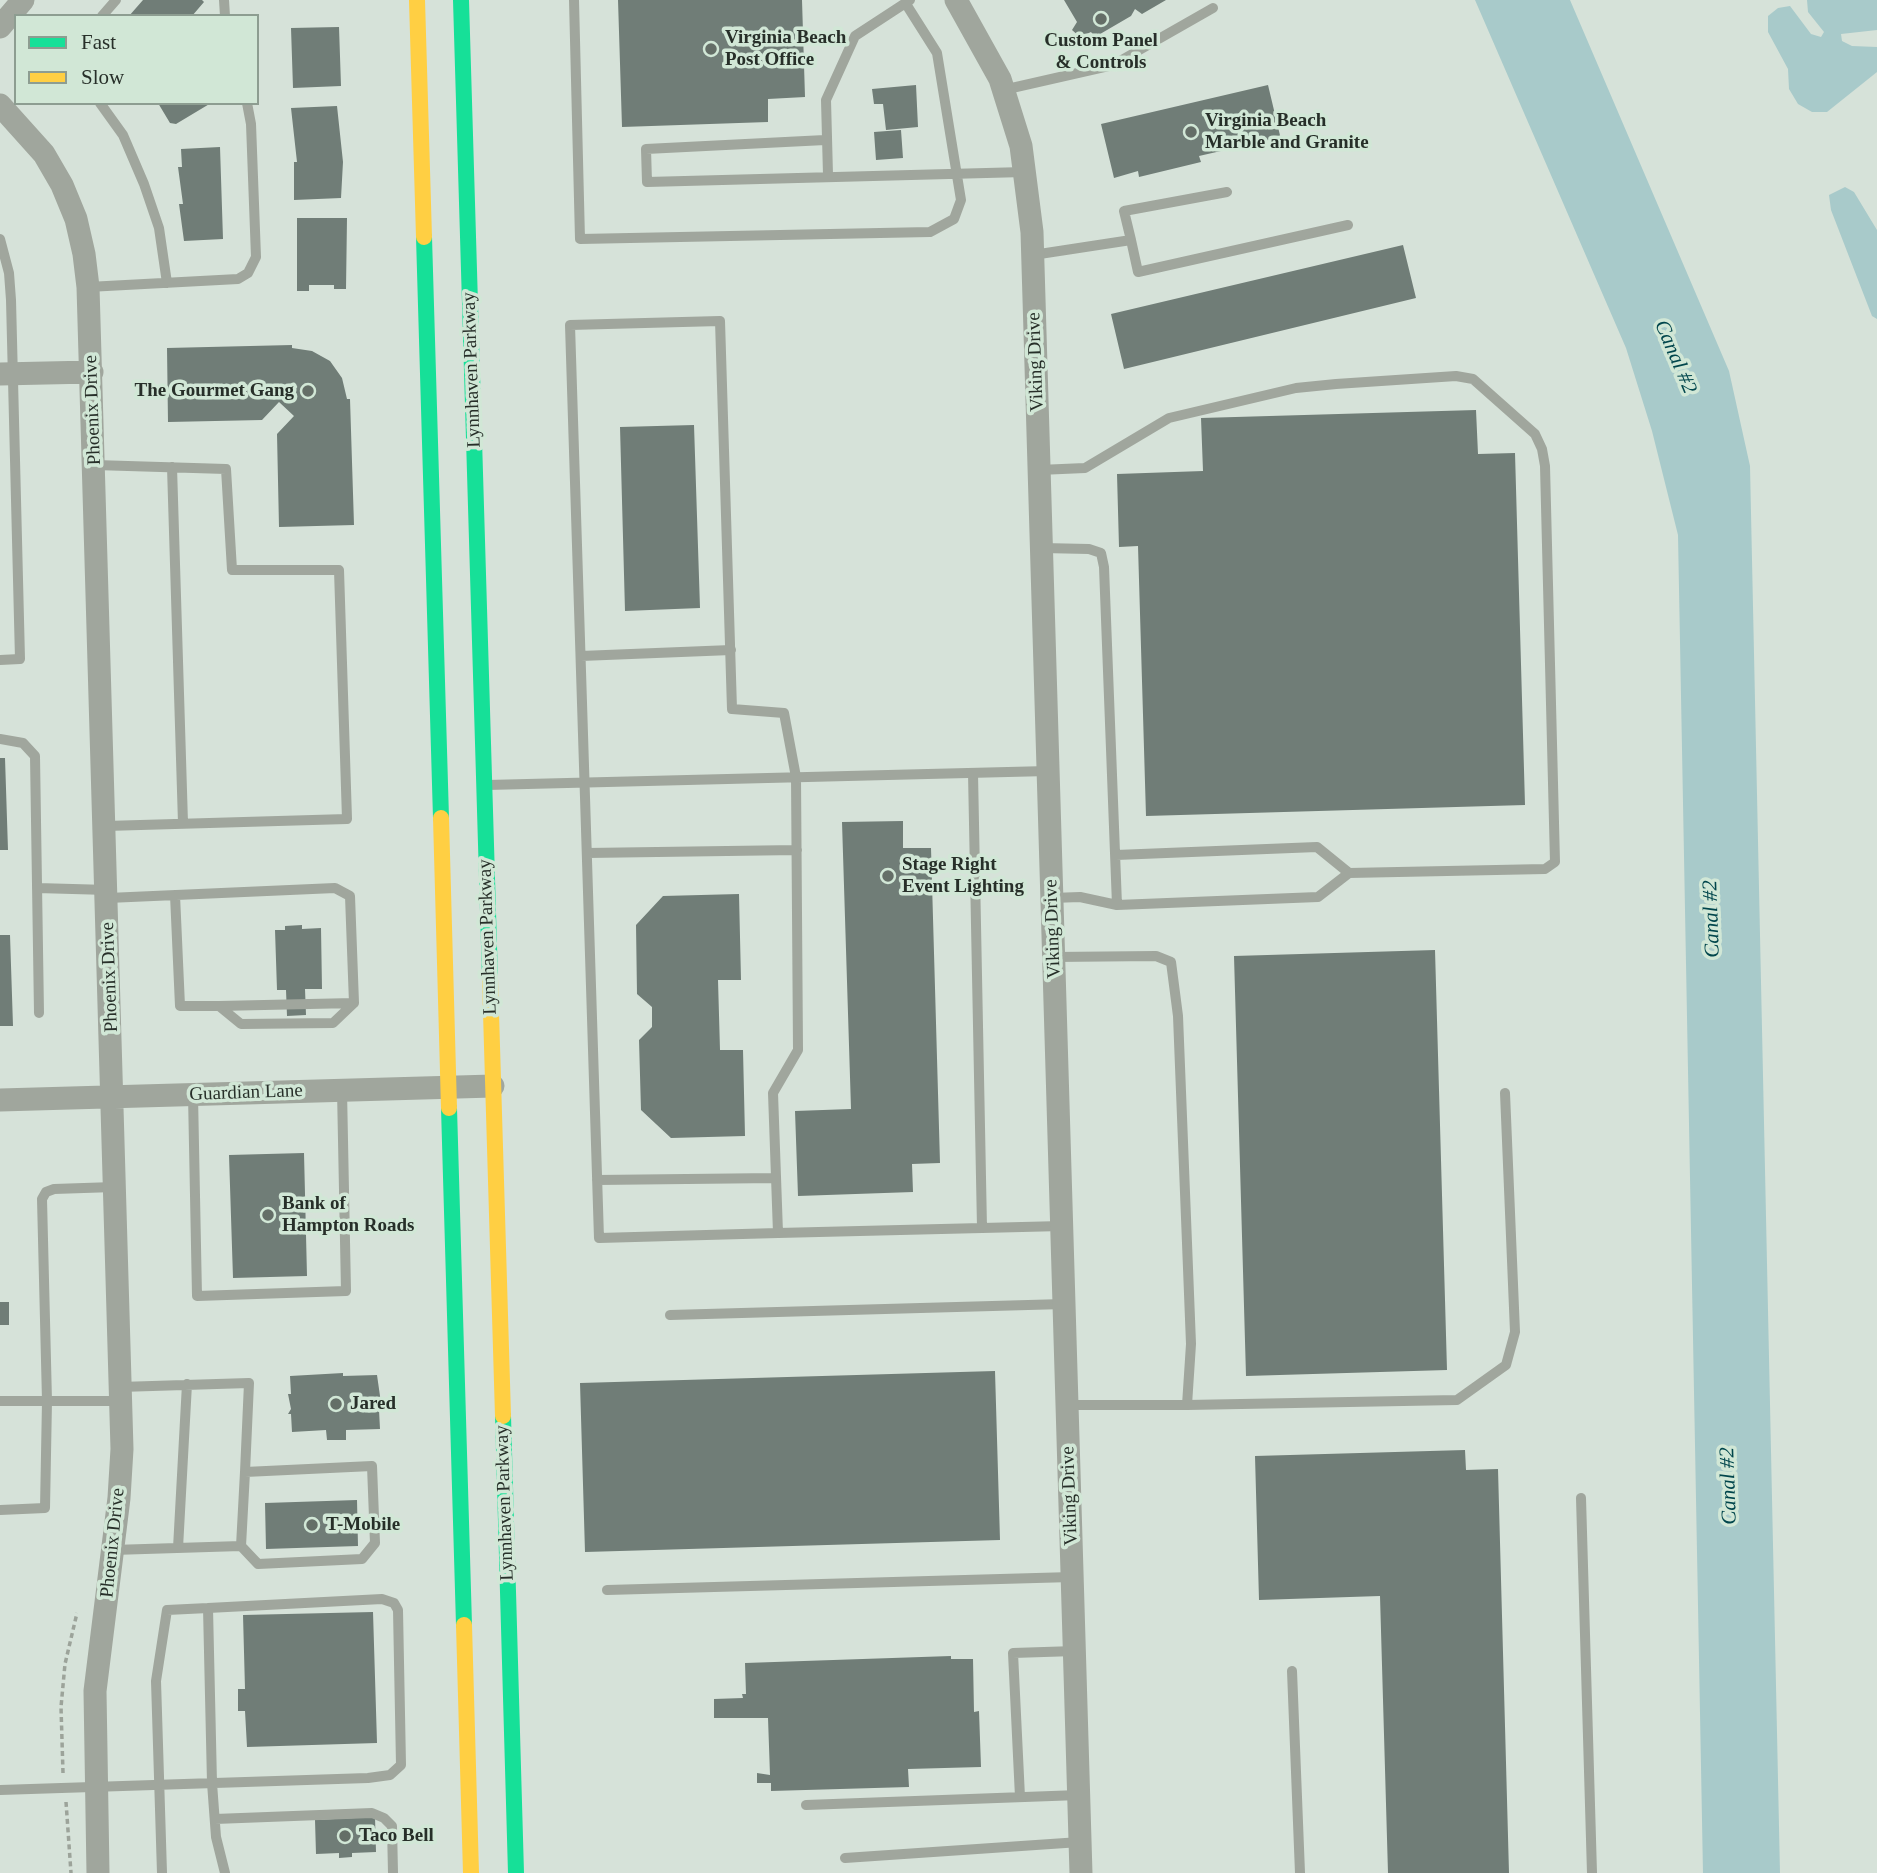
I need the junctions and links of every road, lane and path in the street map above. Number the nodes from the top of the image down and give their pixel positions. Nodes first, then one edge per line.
1 (23, 0) edge
2 (116, 0) edge
3 (417, 0) edge
4 (461, 0) edge
5 (574, 0) edge
6 (956, 0) edge
7 (908, 2) edge
8 (1213, 8) dead end
9 (104, 14) edge
10 (0, 27) edge
11 (1003, 90) junction
12 (0, 105) edge
13 (101, 105) edge
14 (247, 105) edge
15 (825, 140) junction
16 (1024, 172) junction
17 (958, 174) junction
18 (828, 175) junction
19 (1227, 192) dead end
20 (1348, 225) dead end
21 (0, 239) edge
22 (1131, 240) junction
23 (1033, 255) junction
24 (167, 283) junction
25 (88, 287) junction
26 (92, 372) junction
27 (7, 374) edge
28 (95, 466) junction
29 (173, 467) junction
30 (1039, 470) junction
31 (1042, 548) junction
32 (731, 650) junction
33 (581, 656) junction
34 (0, 660) edge
35 (0, 739) edge
36 (1048, 771) junction
37 (972, 773) junction
38 (796, 777) junction
39 (585, 782) junction
40 (484, 785) junction
41 (183, 823) junction
42 (106, 825) junction
43 (797, 850) junction
44 (587, 853) junction
45 (1116, 855) junction
46 (1349, 873) junction
47 (37, 888) junction
48 (108, 894) junction
49 (175, 895) junction
50 (1052, 898) junction
51 (1117, 905) junction
52 (1054, 957) junction
53 (354, 1003) junction
54 (219, 1006) junction
55 (39, 1013) dead end
56 (493, 1086) junction
57 (449, 1087) junction
58 (342, 1090) junction
59 (1505, 1093) dead end
60 (193, 1095) junction
61 (114, 1097) junction
62 (0, 1100) edge
63 (776, 1178) junction
64 (597, 1180) junction
65 (116, 1187) junction
66 (1062, 1226) junction
67 (982, 1228) junction
68 (778, 1233) junction
69 (1064, 1304) junction
70 (670, 1315) dead end
71 (187, 1384) junction
72 (121, 1394) junction
73 (0, 1401) edge
74 (47, 1401) junction
75 (1067, 1405) junction
76 (1187, 1405) junction
77 (245, 1472) junction
78 (1581, 1498) dead end
79 (0, 1510) edge
80 (241, 1546) junction
81 (178, 1548) junction
82 (113, 1550) junction
83 (1072, 1577) junction
84 (607, 1590) dead end
85 (208, 1608) junction
86 (77, 1612) dead end
87 (1074, 1651) junction
88 (1292, 1671) dead end
89 (212, 1783) junction
90 (159, 1785) junction
91 (96, 1787) junction
92 (63, 1788) junction
93 (0, 1790) edge
94 (1079, 1796) junction
95 (1020, 1797) junction
96 (806, 1805) dead end
97 (215, 1819) junction
98 (1080, 1842) junction
99 (845, 1858) dead end
100 (71, 1873) edge
101 (98, 1873) edge
102 (162, 1873) edge
103 (225, 1873) edge
104 (393, 1873) edge
105 (471, 1873) edge
106 (516, 1873) edge
107 (1081, 1873) edge
108 (1300, 1873) edge
109 (1592, 1873) edge

1 - 10 street
2 - 9 lane
3 - 57 main road
4 - 40 main road, Lynnhaven Parkway
5 - 17 lane
6 - 11 street, Viking Drive
7 - 15 lane
7 - 17 lane
8 - 11 lane
11 - 16 street, Viking Drive
12 - 25 street, Phoenix Drive
13 - 24 lane
14 - 24 lane
15 - 18 lane
15 - 18 lane
16 - 17 lane
16 - 23 street, Viking Drive
17 - 18 lane
19 - 22 lane
20 - 22 lane
21 - 27 lane
22 - 23 lane
23 - 30 street, Viking Drive
24 - 25 lane
25 - 26 street, Phoenix Drive
26 - 27 street
26 - 28 street, Phoenix Drive
27 - 34 lane
28 - 29 lane
28 - 42 street, Phoenix Drive
29 - 41 lane
29 - 41 lane
30 - 31 street, Viking Drive
30 - 46 lane
31 - 36 street, Viking Drive
31 - 45 lane
32 - 33 lane
32 - 33 lane
32 - 38 lane
33 - 39 lane
35 - 47 lane
36 - 37 lane
36 - 50 street, Viking Drive
37 - 38 lane
37 - 67 lane
38 - 39 lane
38 - 43 lane
39 - 40 lane
39 - 44 lane
40 - 56 main road, Lynnhaven Parkway
41 - 42 lane
42 - 48 street, Phoenix Drive
43 - 44 lane
43 - 63 lane
44 - 64 lane
45 - 46 lane
45 - 51 lane
46 - 51 lane
47 - 48 lane
47 - 55 lane
48 - 49 lane
48 - 61 street, Phoenix Drive
49 - 53 lane
49 - 54 lane
50 - 51 lane
50 - 52 street, Viking Drive
52 - 66 street, Viking Drive
52 - 76 lane
53 - 54 lane
53 - 54 lane
56 - 57 street, Guardian Lane
56 - 106 main road, Lynnhaven Parkway
57 - 58 street, Guardian Lane
57 - 105 main road
58 - 60 street, Guardian Lane
58 - 60 lane
59 - 76 lane
60 - 61 street, Guardian Lane
61 - 62 street, Guardian Lane
61 - 65 street, Phoenix Drive
63 - 64 lane
63 - 68 lane
64 - 68 lane
65 - 72 street, Phoenix Drive
65 - 74 lane
66 - 67 lane
66 - 69 street, Viking Drive
67 - 68 lane
69 - 70 lane
69 - 75 street, Viking Drive
71 - 72 lane
71 - 77 lane
71 - 81 lane
72 - 74 lane
72 - 82 street, Phoenix Drive
73 - 74 lane
74 - 79 lane
75 - 76 lane
75 - 83 street, Viking Drive
77 - 80 lane
77 - 80 lane
78 - 109 lane
80 - 81 lane
81 - 82 lane
82 - 91 street, Phoenix Drive
83 - 84 lane
83 - 87 street, Viking Drive
85 - 89 lane
85 - 89 lane
85 - 90 lane
86 - 92 path
87 - 94 street, Viking Drive
87 - 95 lane
88 - 108 lane
89 - 90 lane
89 - 97 lane
90 - 91 lane
90 - 102 lane
91 - 92 lane
91 - 101 street, Phoenix Drive
92 - 93 lane
92 - 100 path
94 - 95 lane
94 - 98 street, Viking Drive
95 - 96 lane
97 - 103 lane
97 - 104 lane
98 - 99 lane
98 - 107 street, Viking Drive

